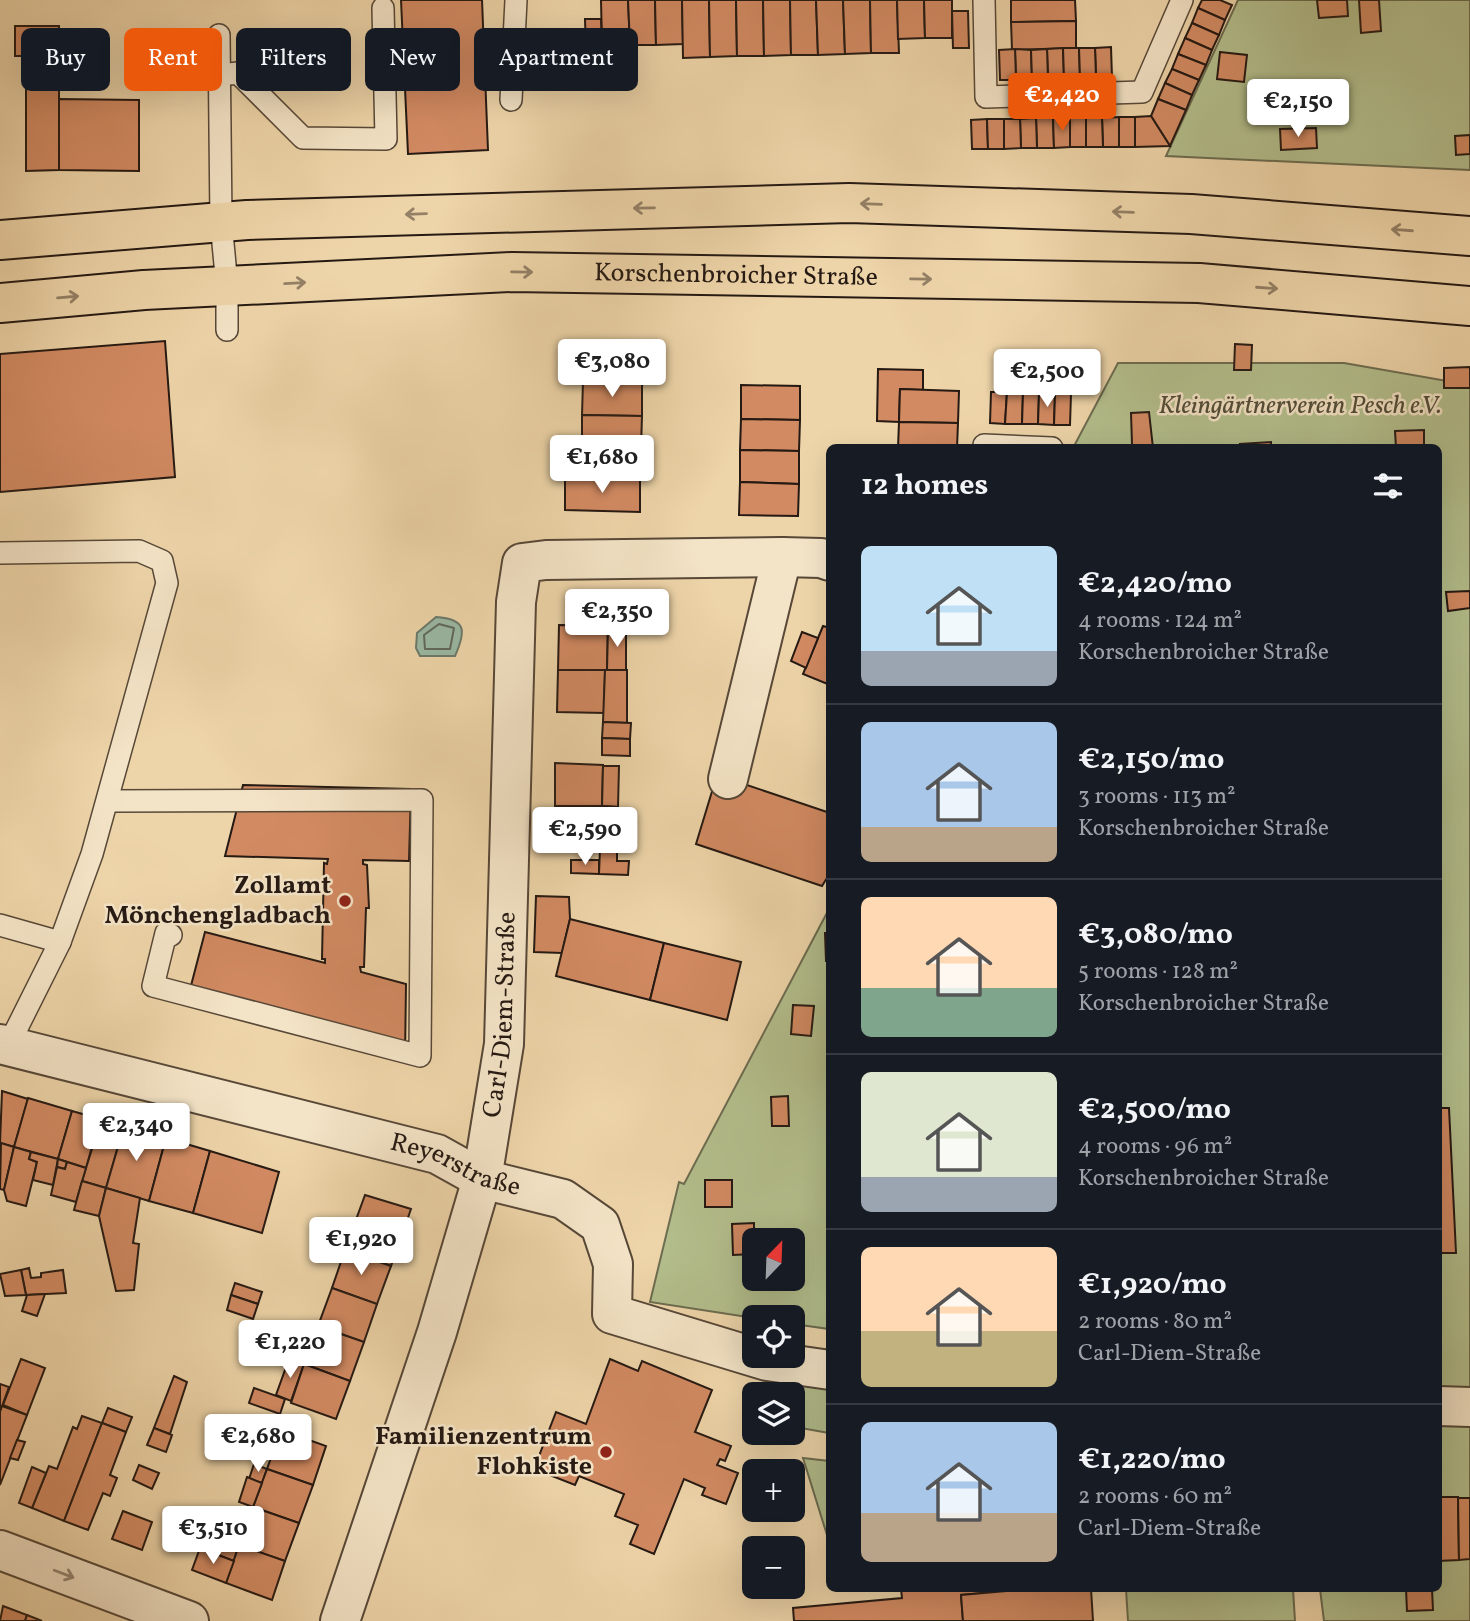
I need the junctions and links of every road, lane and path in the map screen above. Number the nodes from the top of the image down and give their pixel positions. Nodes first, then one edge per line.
1 (516, 0) edge
2 (984, 0) edge
3 (1182, 0) edge
4 (383, 8) dead end
5 (222, 75) edge
6 (219, 91) edge
7 (511, 100) dead end
8 (221, 222) junction
9 (1470, 236) edge
10 (0, 240) edge
11 (227, 286) junction
12 (0, 303) edge
13 (1470, 306) edge
14 (227, 330) dead end
15 (0, 552) edge
16 (782, 557) junction
17 (826, 560) edge
18 (728, 779) dead end
19 (109, 801) junction
20 (0, 925) edge
21 (171, 935) dead end
22 (60, 942) junction
23 (4, 1045) edge
24 (482, 1179) junction
25 (826, 1369) edge
26 (1442, 1406) edge
27 (1470, 1407) edge
28 (0, 1550) edge
29 (189, 1621) edge
30 (341, 1621) edge

1 - 7 lane
2 - 3 lane
4 - 5 lane
6 - 8 lane
9 -> 8 main road
8 - 10 main road
8 - 11 lane
12 -> 11 main road, Korschenbroicher Straße
11 -> 13 main road, Korschenbroicher Straße
11 - 14 lane
15 - 19 lane
16 - 17 street, Carl-Diem-Straße
16 - 18 street
16 - 24 street, Carl-Diem-Straße
19 - 21 lane
19 - 22 lane
20 - 22 lane
22 - 23 lane
23 - 24 street, Reyerstraße
24 - 25 street, Reyerstraße
24 - 30 street, Carl-Diem-Straße
26 - 27 street
28 -> 29 street

